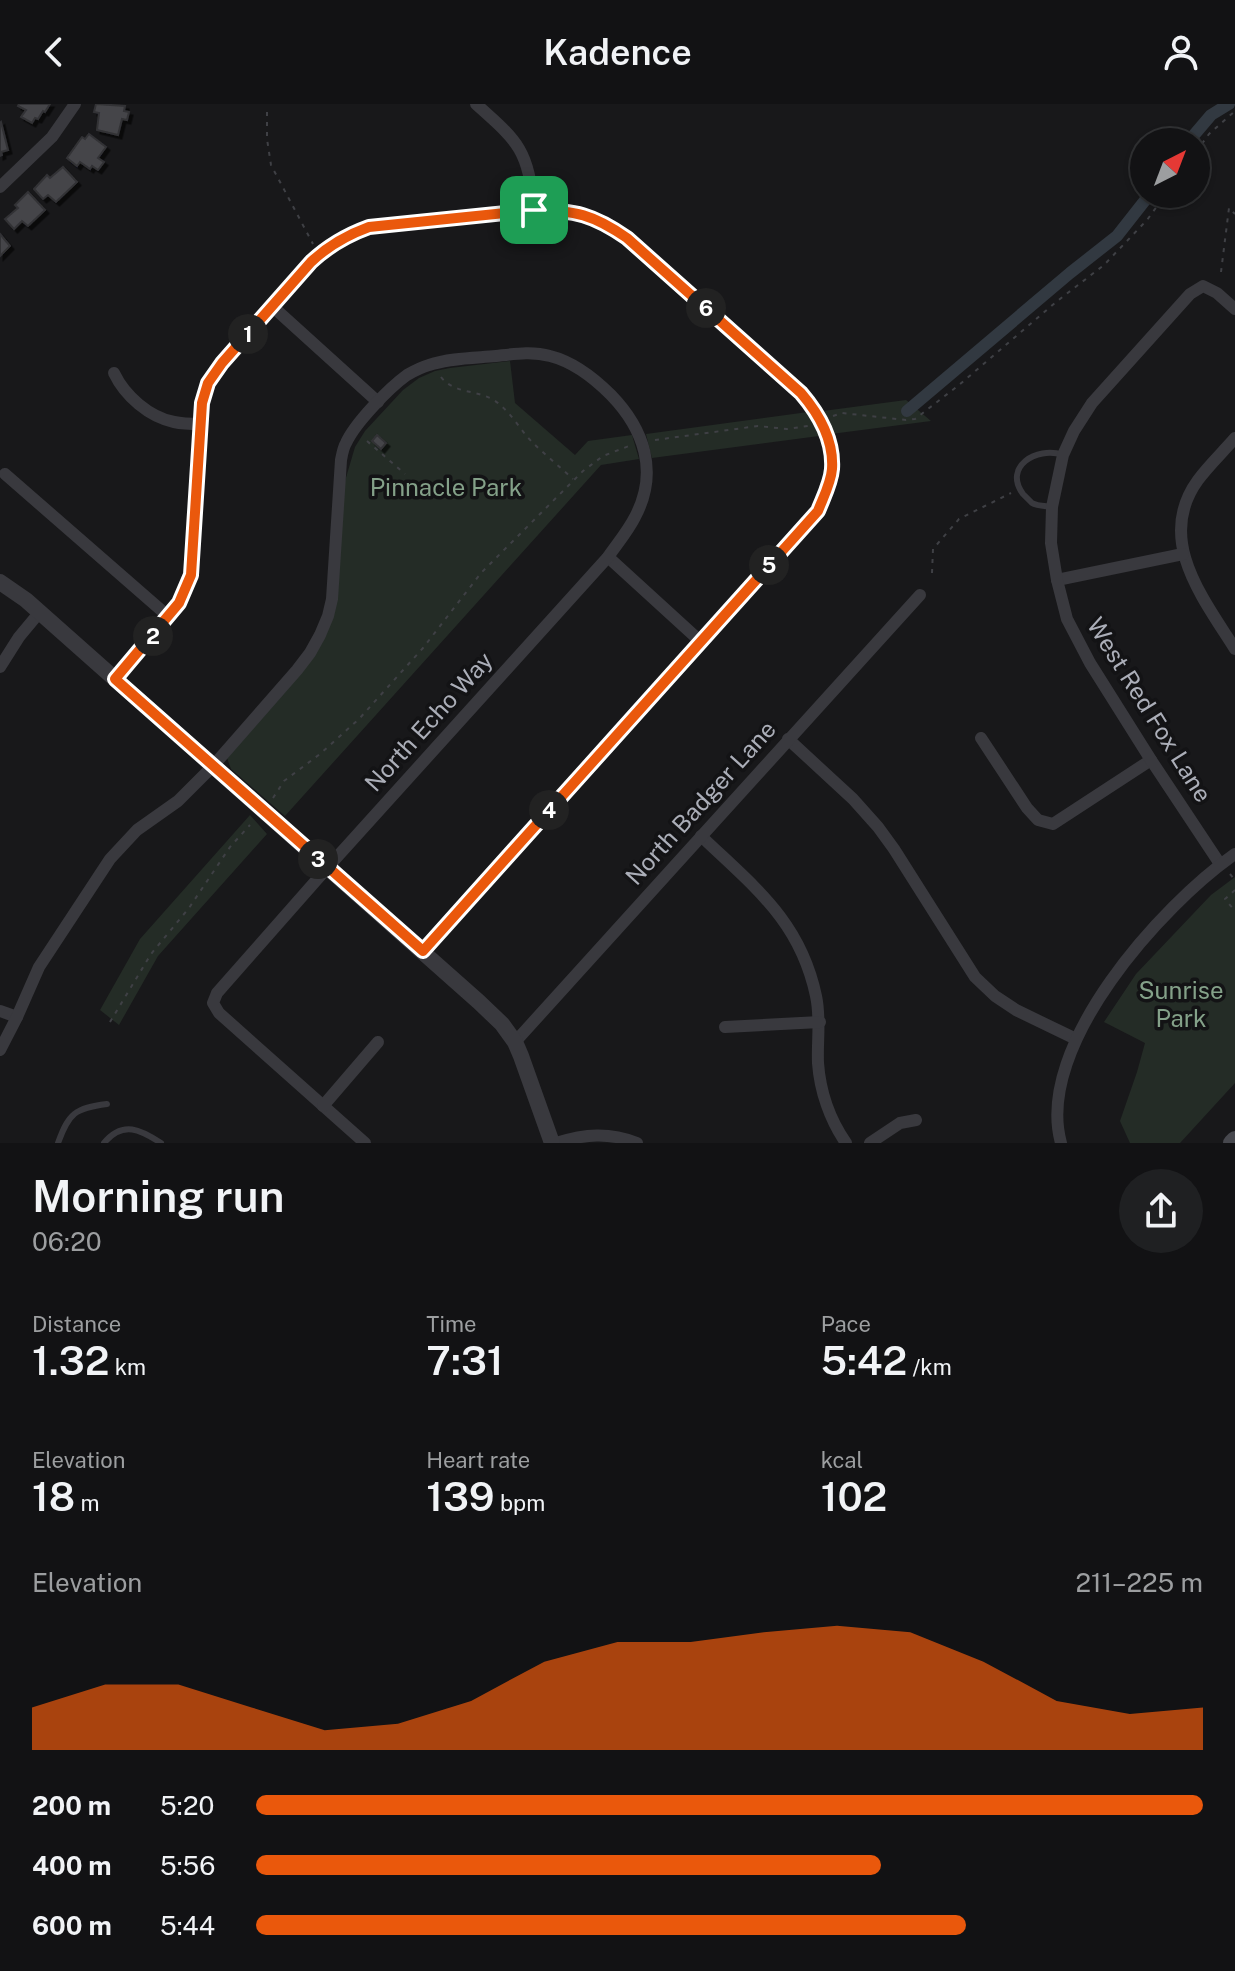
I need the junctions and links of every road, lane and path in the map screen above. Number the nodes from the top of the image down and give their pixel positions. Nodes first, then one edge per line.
1 (75, 104) edge
2 (476, 104) edge
3 (1235, 111) edge
4 (267, 112) dead end
5 (1210, 133) edge
6 (0, 187) edge
7 (1156, 208) edge
8 (534, 210) junction
9 (1235, 214) edge
10 (316, 250) dead end
11 (1221, 272) dead end
12 (272, 306) junction
13 (1235, 309) edge
14 (114, 373) dead end
15 (441, 377) dead end
16 (378, 402) junction
17 (833, 416) dead end
18 (201, 424) junction
19 (808, 426) dead end
20 (1235, 438) edge
21 (367, 441) dead end
22 (643, 442) junction
23 (1063, 455) junction
24 (5, 474) dead end
25 (405, 474) dead end
26 (574, 480) junction
27 (1013, 492) dead end
28 (1052, 507) junction
29 (1183, 554) junction
30 (608, 557) junction
31 (932, 573) dead end
32 (1057, 580) junction
33 (0, 582) edge
34 (920, 595) dead end
35 (39, 613) junction
36 (169, 617) junction
37 (700, 641) junction
38 (1235, 649) edge
39 (0, 667) edge
40 (115, 679) junction
41 (981, 738) dead end
42 (788, 739) junction
43 (1151, 760) junction
44 (213, 766) junction
45 (273, 798) dead end
46 (250, 825) dead end
47 (701, 836) junction
48 (1235, 854) edge
49 (328, 867) junction
50 (1225, 869) junction
51 (1235, 880) edge
52 (1235, 890) edge
53 (1235, 911) edge
54 (423, 951) junction
55 (0, 1011) edge
56 (17, 1017) junction
57 (110, 1022) dead end
58 (820, 1022) junction
59 (725, 1027) dead end
60 (1076, 1039) junction
61 (378, 1042) dead end
62 (515, 1042) junction
63 (0, 1050) edge
64 (107, 1104) dead end
65 (323, 1106) junction
66 (916, 1120) dead end
67 (58, 1143) edge
68 (104, 1143) edge
69 (161, 1143) edge
70 (365, 1143) edge
71 (554, 1143) edge
72 (637, 1143) edge
73 (846, 1143) edge
74 (870, 1143) edge
75 (1061, 1143) edge

1 - 6 street
2 - 8 street
3 - 5 path
4 - 10 path
7 - 17 path
8 - 12 street
8 - 37 street
9 - 11 path
12 - 16 street
12 - 18 street
13 - 23 street, West Red Fox Lane
14 - 18 street
15 - 26 path
16 - 22 street
16 - 44 street
18 - 36 street
19 - 22 path
20 - 29 street
21 - 25 path
22 - 26 path
22 - 30 street, North Echo Way
23 - 28 street, West Red Fox Lane
23 - 28 lane
24 - 36 street
26 - 45 path
27 - 31 path
28 - 32 street, West Red Fox Lane
29 - 32 street
29 - 38 street
30 - 37 street
30 - 49 street, North Echo Way
32 - 43 street, West Red Fox Lane
33 - 35 street
34 - 42 street, North Badger Lane
35 - 39 street
35 - 40 street
36 - 40 street
37 - 54 street
40 - 44 street
41 - 43 street
42 - 47 street, North Badger Lane
42 - 60 street
43 - 50 street, West Red Fox Lane
44 - 49 street
44 - 56 street
46 - 57 path
47 - 58 street
47 - 62 street, North Badger Lane
48 - 50 street
49 - 54 street
49 - 65 street, North Echo Way
50 - 51 path
50 - 60 street
52 - 53 path
54 - 62 street
55 - 56 street
56 - 63 street
58 - 59 street
58 - 73 street
60 - 75 street
61 - 65 street
62 - 71 street
64 - 67 lane
65 - 70 street
66 - 74 street
68 - 69 lane
71 - 72 street

